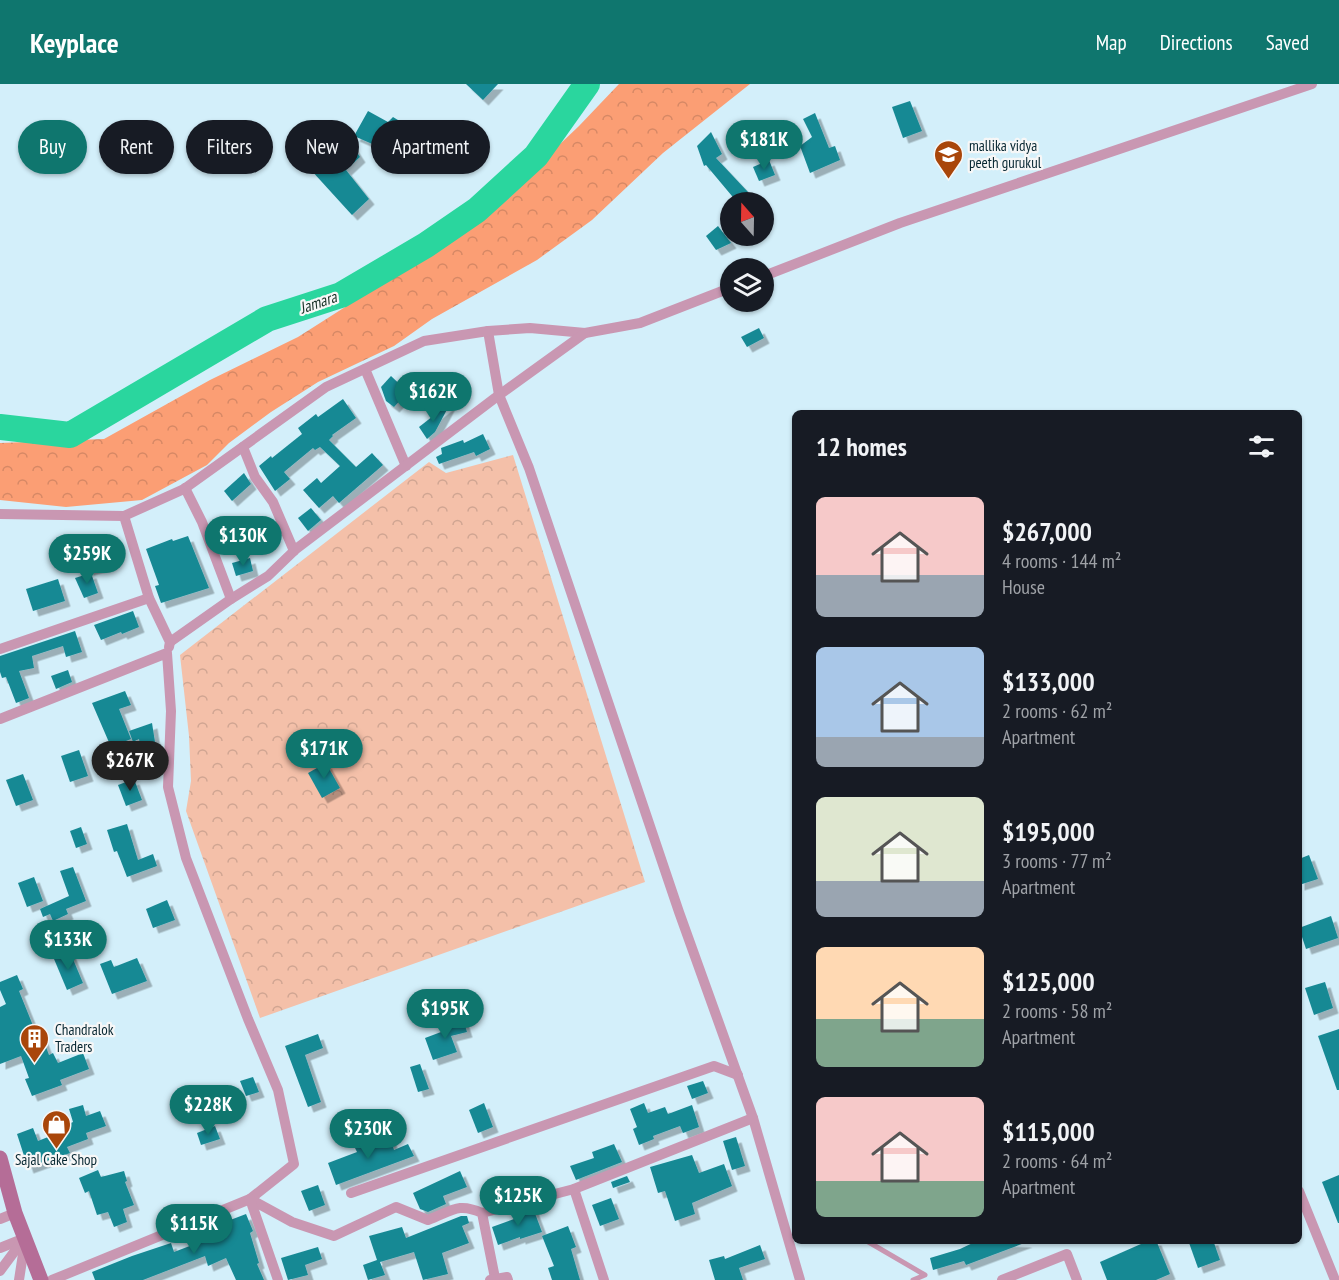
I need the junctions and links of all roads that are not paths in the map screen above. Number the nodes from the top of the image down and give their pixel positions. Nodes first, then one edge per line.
1 (1312, 84) edge
2 (774, 272) edge
3 (720, 292) edge
4 (488, 331) junction
5 (585, 333) junction
6 (365, 369) junction
7 (500, 395) junction
8 (243, 447) junction
9 (405, 466) junction
10 (185, 488) junction
11 (0, 514) edge
12 (124, 516) junction
13 (294, 551) junction
14 (149, 598) junction
15 (231, 599) junction
16 (170, 642) junction
17 (0, 649) edge
18 (167, 653) junction
19 (0, 719) edge
20 (738, 1075) junction
21 (753, 1118) junction
22 (0, 1158) edge
23 (574, 1189) junction
24 (351, 1193) dead end
25 (1302, 1198) edge
26 (250, 1199) junction
27 (15, 1213) junction
28 (482, 1214) junction
29 (0, 1219) edge
30 (25, 1238) junction
31 (872, 1244) edge
32 (0, 1248) edge
33 (0, 1271) edge
34 (492, 1279) edge
35 (19, 1280) edge
36 (41, 1280) edge
37 (52, 1280) edge
38 (278, 1280) edge
39 (508, 1280) edge
40 (604, 1280) edge
41 (800, 1280) edge
42 (913, 1280) edge
43 (1002, 1280) edge
44 (1077, 1280) edge
45 (1335, 1280) edge

1 - 2 street
3 - 5 street
4 - 5 street
4 - 6 street
4 - 7 street
5 - 7 street
6 - 8 street
6 - 9 street
7 - 9 street
7 - 20 street
8 - 10 street
8 - 13 street
9 - 13 street
10 - 12 street
10 - 15 street
11 - 12 street
12 - 14 street
13 - 15 street
14 - 16 street
14 - 17 street
15 - 16 street
16 - 18 street
18 - 19 street
18 - 26 street
20 - 21 street
20 - 24 street
21 - 23 street
21 - 41 street
22 - 27 street
23 - 28 street
23 - 40 street
25 - 45 street
26 - 28 street
26 - 37 street
26 - 38 street
27 - 29 street
27 - 30 street
28 - 34 street
30 - 32 street
30 - 33 street
30 - 35 street
30 - 36 street
31 - 42 lane
34 - 39 street
43 - 44 street

